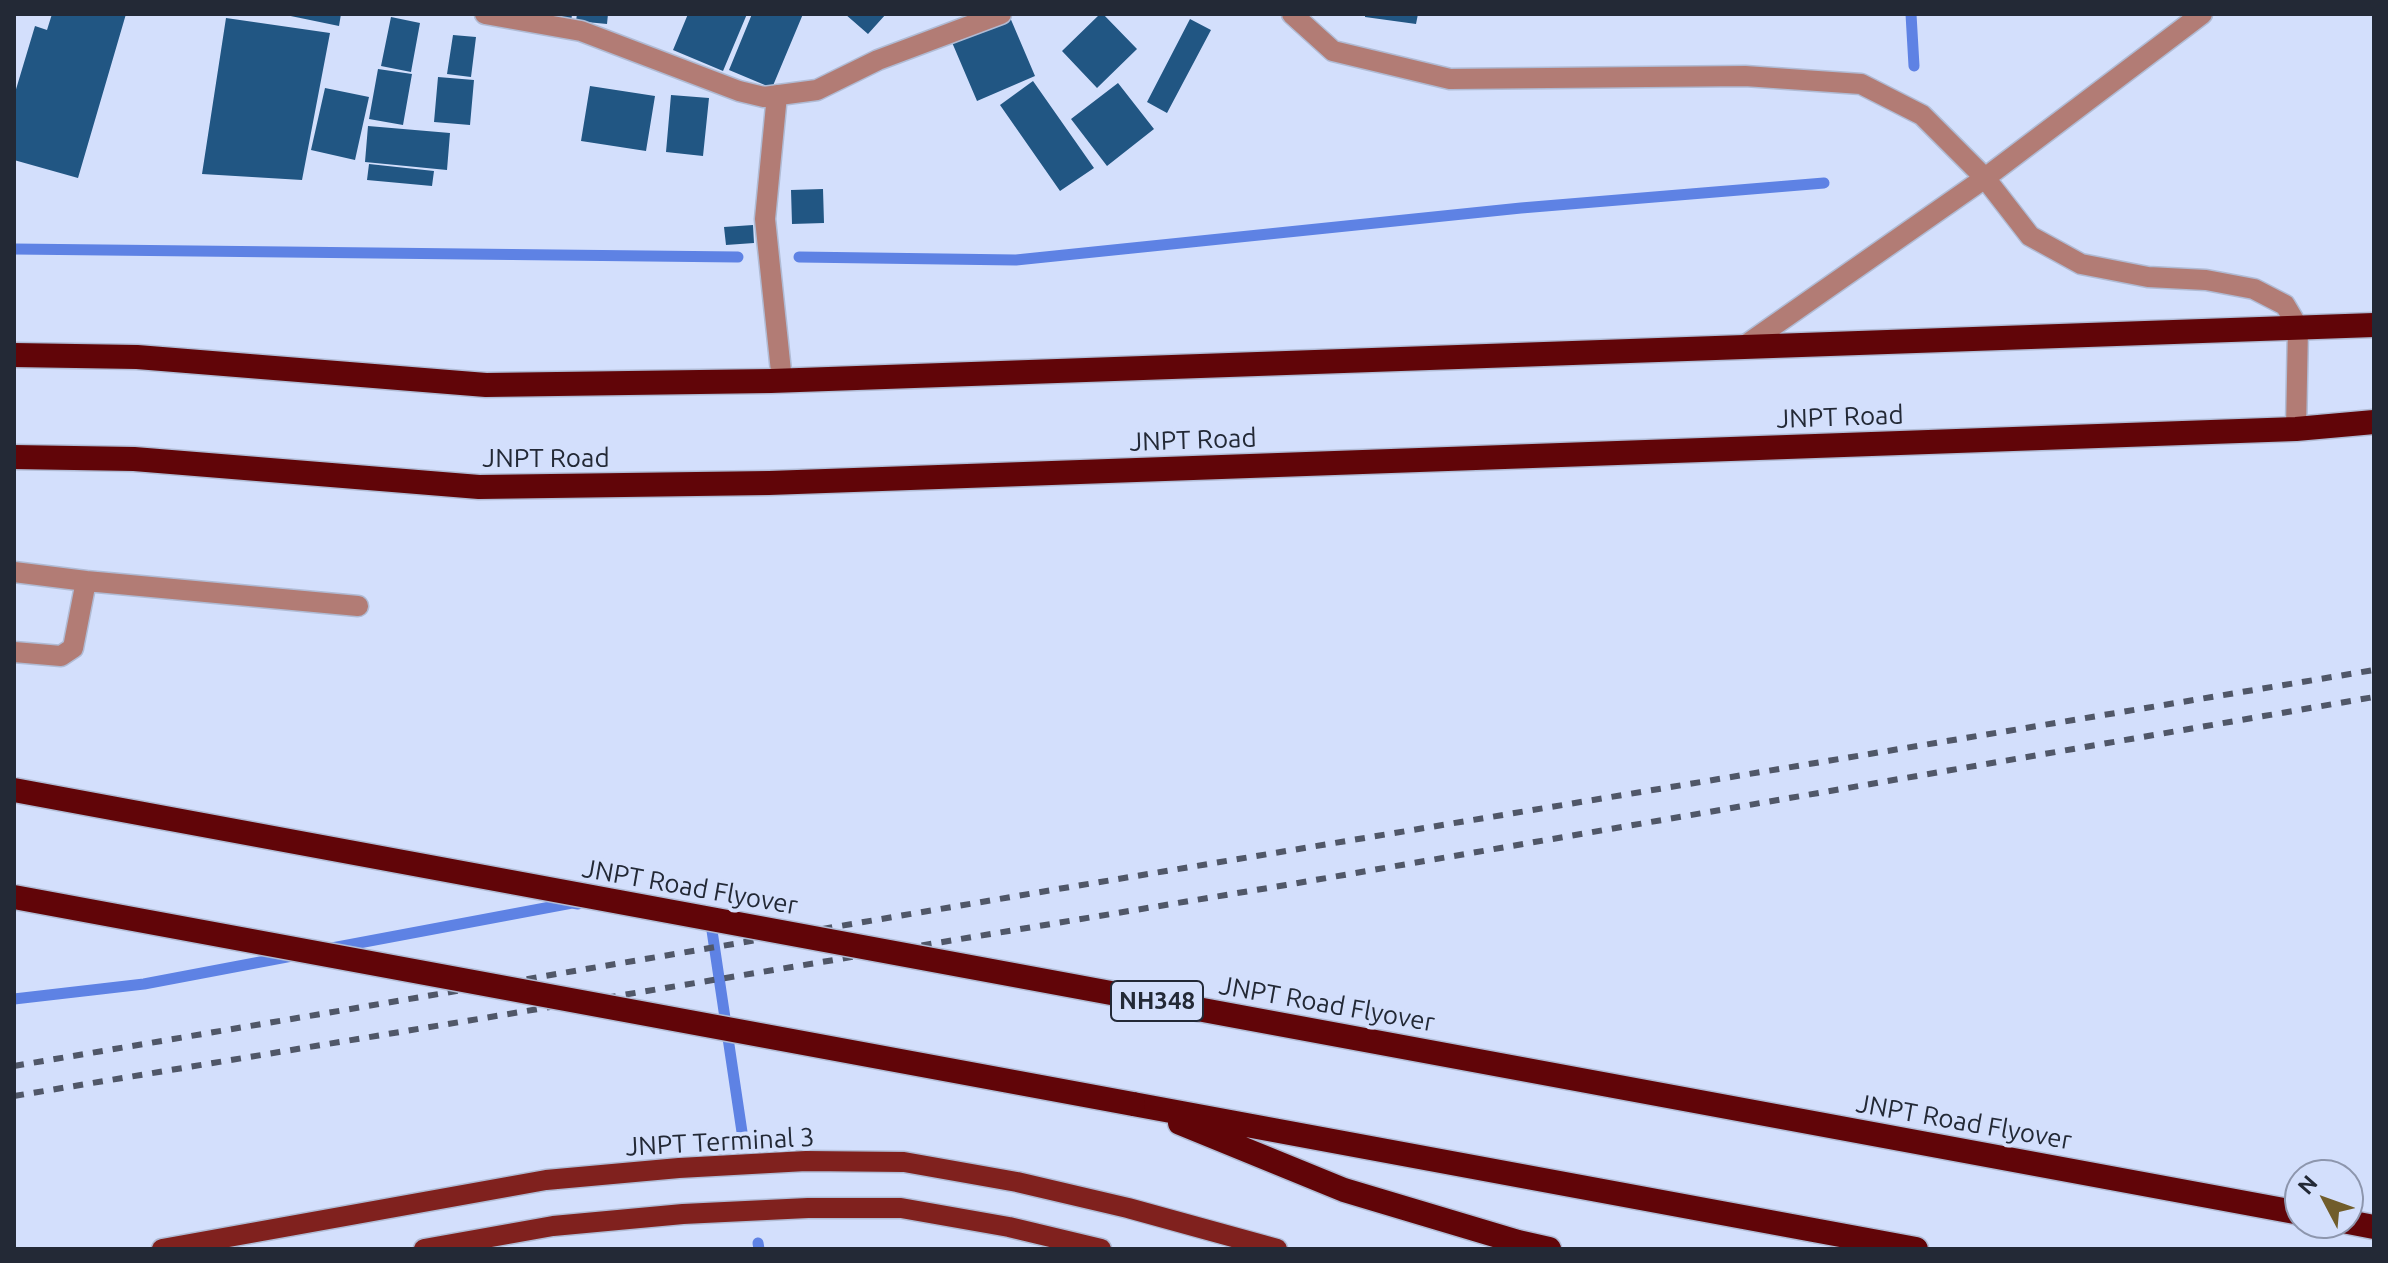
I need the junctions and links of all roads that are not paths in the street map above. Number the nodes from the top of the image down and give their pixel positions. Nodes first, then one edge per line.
1 (485, 14) edge
2 (1001, 14) edge
3 (1292, 14) edge
4 (2202, 14) edge
5 (777, 95) junction
6 (1985, 178) junction
7 (2374, 325) edge
8 (2298, 327) junction
9 (1743, 347) junction
10 (14, 355) edge
11 (782, 381) junction
12 (2374, 422) edge
13 (2296, 429) junction
14 (14, 457) edge
15 (14, 572) edge
16 (86, 581) junction
17 (358, 606) dead end
18 (14, 652) edge
19 (14, 790) edge
20 (14, 897) edge
21 (1133, 1104) junction
22 (2284, 1210) edge
23 (162, 1249) edge
24 (424, 1249) edge
25 (1101, 1249) edge
26 (1277, 1249) edge
27 (1549, 1249) edge
28 (1916, 1249) edge

1 - 5 street
2 - 5 street
3 - 6 street
4 - 6 street
5 - 11 street
6 - 8 street
6 - 9 street
7 - 8 highway
8 - 9 highway
8 - 13 street
9 - 11 highway
10 - 11 highway
12 - 13 highway, JNPT Road
13 - 14 highway, JNPT Road
15 - 16 street
16 - 17 street
16 - 18 street
19 - 22 highway, JNPT Road Flyover / NH348, bridge
20 - 21 highway, bridge
21 - 27 highway
21 - 28 highway
23 - 26 main road, JNPT Terminal 3
24 - 25 main road

